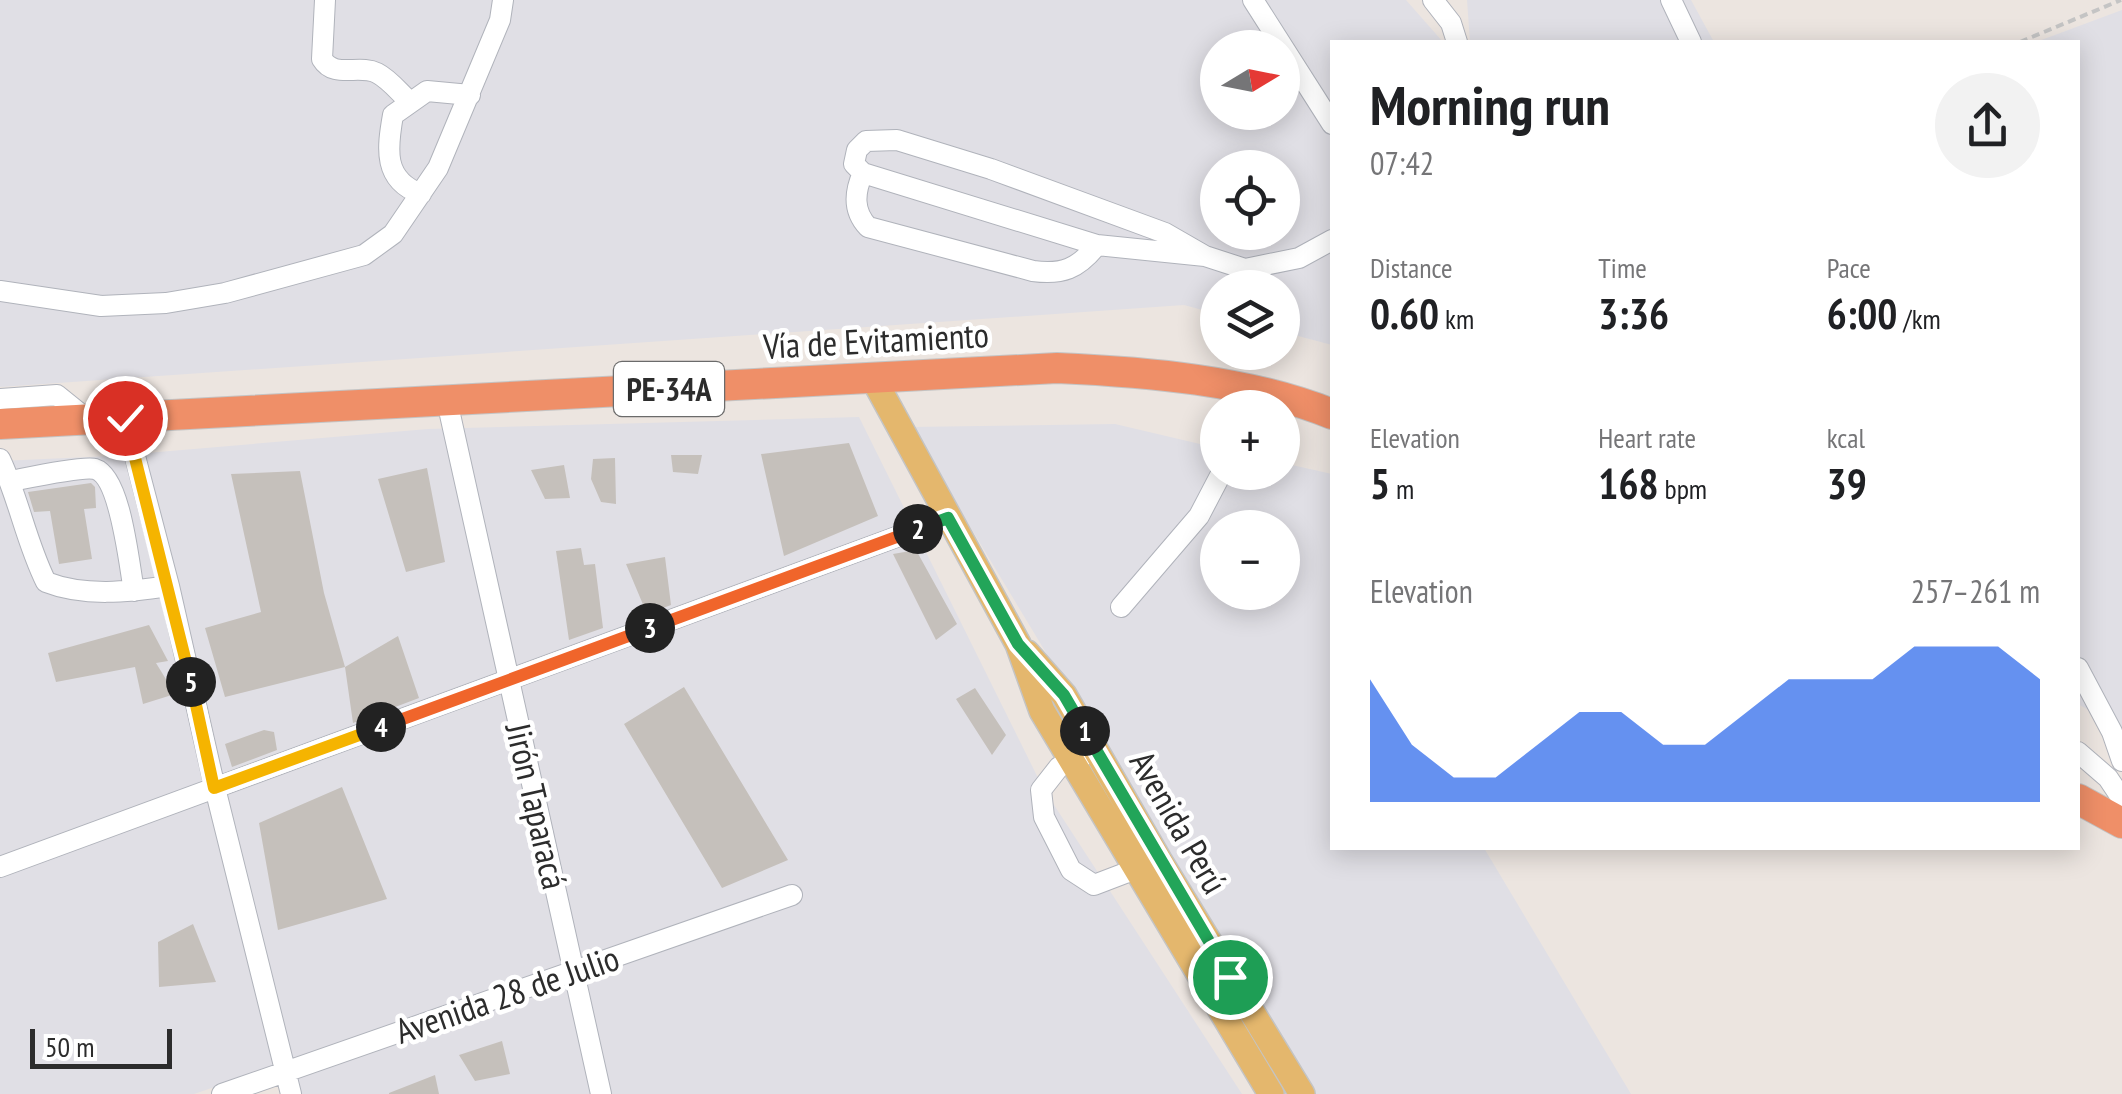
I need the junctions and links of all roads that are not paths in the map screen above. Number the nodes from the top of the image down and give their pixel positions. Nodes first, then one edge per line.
1 (324, 0) edge
2 (503, 0) edge
3 (1253, 0) edge
4 (1433, 0) edge
5 (1672, 0) edge
6 (1457, 40) edge
7 (1690, 40) edge
8 (470, 95) junction
9 (409, 101) junction
10 (1330, 121) edge
11 (863, 173) junction
12 (421, 194) junction
13 (1330, 241) edge
14 (1097, 245) junction
15 (1205, 256) junction
16 (0, 291) edge
17 (873, 378) junction
18 (1208, 390) edge
19 (0, 399) edge
20 (447, 401) junction
21 (1300, 409) edge
22 (1330, 414) edge
23 (125, 418) junction
24 (88, 420) junction
25 (0, 424) edge
26 (0, 459) edge
27 (137, 465) junction
28 (108, 477) junction
29 (11, 481) junction
30 (1213, 490) edge
31 (948, 518) junction
32 (169, 586) junction
33 (134, 591) junction
34 (1121, 607) dead end
35 (1018, 644) junction
36 (2080, 672) edge
37 (508, 680) junction
38 (1096, 750) junction
39 (2080, 754) edge
40 (1071, 760) junction
41 (2122, 761) edge
42 (214, 788) junction
43 (2122, 799) edge
44 (2080, 800) edge
45 (2122, 823) edge
46 (1159, 860) junction
47 (0, 866) edge
48 (1134, 871) junction
49 (792, 895) dead end
50 (573, 971) junction
51 (286, 1072) junction
52 (222, 1094) edge
53 (292, 1094) edge
54 (601, 1094) edge
55 (1270, 1094) edge
56 (1302, 1094) edge

1 - 9 street
2 - 8 street
3 - 10 street
4 - 6 street
5 - 7 street
8 - 9 street
8 - 12 street
9 - 12 street
11 - 14 street
11 - 14 street
11 - 15 street
12 - 16 street
13 - 15 street
14 - 15 street
17 - 18 highway, Vía de Evitamiento / PE-34A
17 - 20 highway, Vía de Evitamiento / PE-34A
17 - 31 main road, Avenida Perú
19 - 24 street
20 - 23 highway, Vía de Evitamiento / PE-34A
20 - 37 street, Jirón Taparacá
21 - 22 highway, Vía de Evitamiento / PE-34A
23 - 24 highway, Vía de Evitamiento / PE-34A
23 - 27 street
24 - 25 highway, Vía de Evitamiento / PE-34A
26 - 29 street
27 - 28 street
27 - 32 street
28 - 29 street
28 - 33 street
29 - 33 street
30 - 34 street
31 - 35 main road, Avenida Perú
31 - 37 street
32 - 33 street
32 - 42 street
35 - 38 main road, Avenida Perú
35 - 40 main road, Avenida Perú
36 - 41 street
37 - 42 street
37 - 50 street, Jirón Taparacá
38 - 40 street
38 - 46 main road, Avenida Perú
39 - 43 street
40 - 48 main road, Avenida Perú
40 - 48 street
42 - 47 street
42 - 51 street
44 - 45 highway
46 - 48 street
46 - 56 main road, Avenida Perú
48 - 55 main road, Avenida Perú
49 - 50 street, Avenida 28 de Julio
50 - 51 street, Avenida 28 de Julio
50 - 54 street, Jirón Taparacá
51 - 52 street, Avenida 28 de Julio
51 - 53 street

